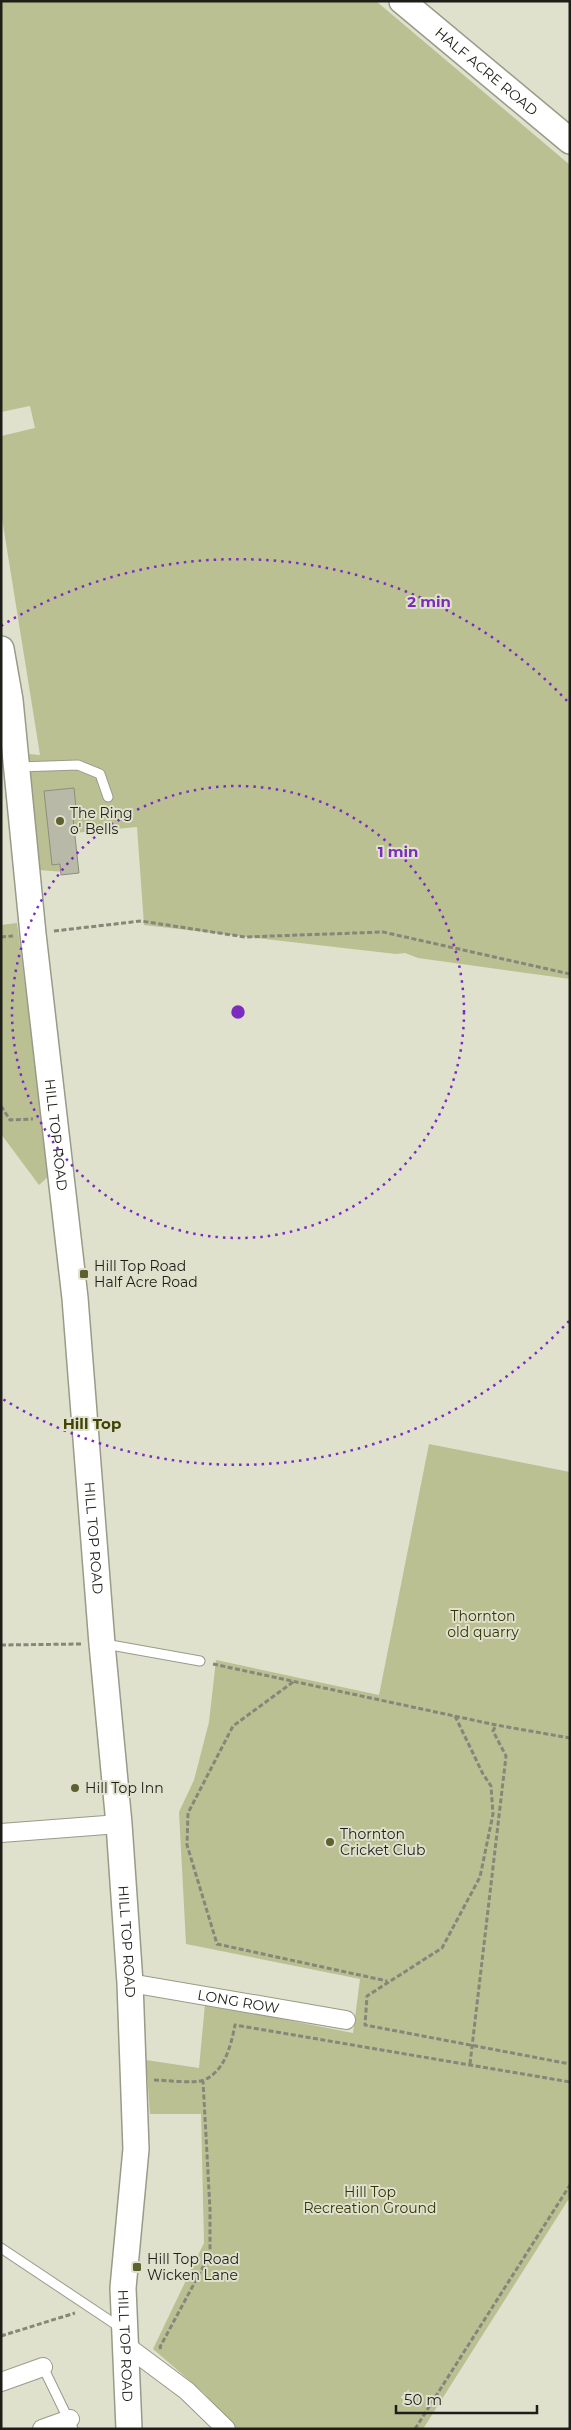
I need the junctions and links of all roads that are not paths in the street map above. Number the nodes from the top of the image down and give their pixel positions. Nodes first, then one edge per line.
1 (402, 1) edge
2 (570, 141) edge
3 (1, 649) edge
4 (17, 767) junction
5 (108, 797) dead end
6 (102, 1644) junction
7 (200, 1661) road end
8 (119, 1824) junction
9 (1, 1833) edge
10 (130, 1982) junction
11 (346, 2020) dead end
12 (1, 2248) edge
13 (124, 2336) junction
14 (43, 2367) joint
15 (1, 2382) edge
16 (71, 2424) edge
17 (42, 2429) edge
18 (129, 2429) edge
19 (226, 2429) edge

1 - 2 street, HALF ACRE ROAD
3 - 4 street, HILL TOP ROAD
4 - 5 lane
4 - 6 street, HILL TOP ROAD
6 - 7 lane
6 - 8 street, HILL TOP ROAD
8 - 9 street
8 - 10 street, HILL TOP ROAD
10 - 11 street, LONG ROW
10 - 13 street, HILL TOP ROAD
12 - 13 lane
13 - 18 street, HILL TOP ROAD
13 - 19 street
14 - 15 street
14 - 16 lane
16 - 17 street

